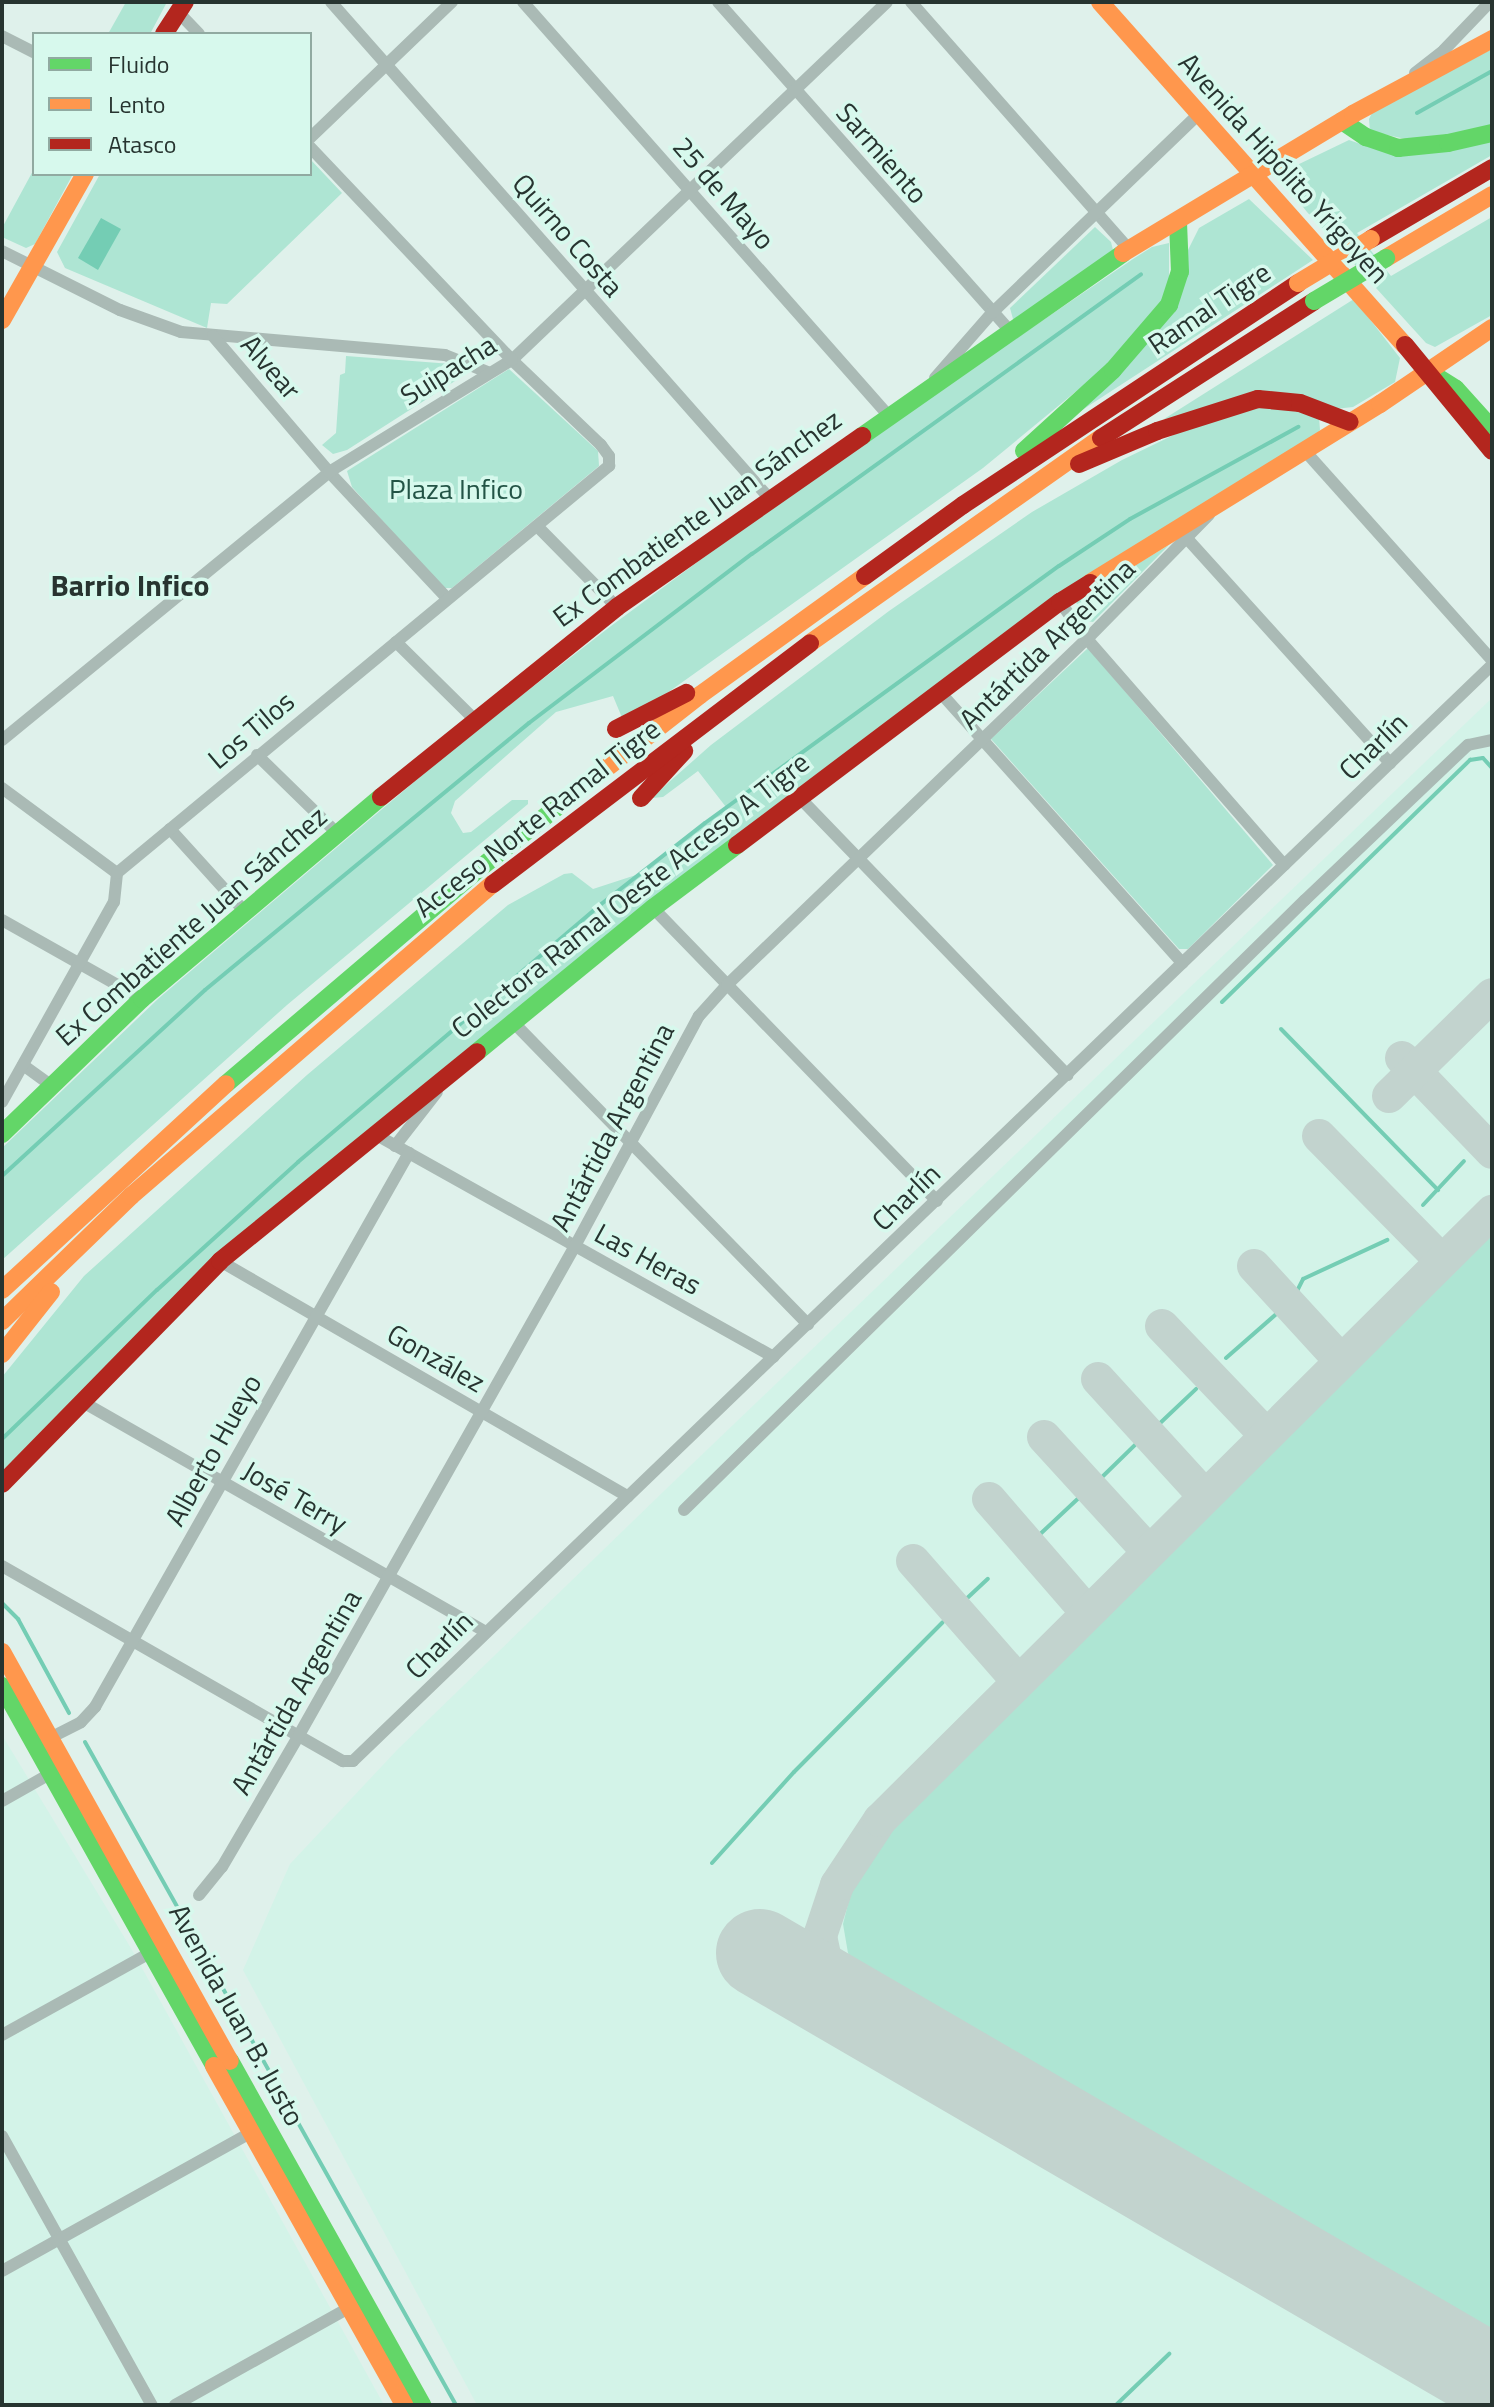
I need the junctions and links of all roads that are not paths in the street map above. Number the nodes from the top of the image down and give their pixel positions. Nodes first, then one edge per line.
1 (331, 2) edge
2 (452, 2) edge
3 (523, 2) edge
4 (718, 2) edge
5 (887, 2) edge
6 (911, 2) edge
7 (1100, 2) edge
8 (1490, 2) edge
9 (181, 7) edge
10 (165, 32) edge
11 (198, 32) edge
12 (2, 36) edge
13 (1492, 39) edge
14 (32, 51) edge
15 (386, 65) junction
16 (795, 90) junction
17 (1394, 90) junction
18 (1198, 115) junction
19 (1342, 121) junction
20 (1492, 133) edge
21 (312, 136) edge
22 (312, 149) edge
23 (1492, 168) edge
24 (84, 176) edge
25 (1254, 177) junction
26 (690, 189) junction
27 (1492, 195) edge
28 (1097, 212) junction
29 (1178, 223) junction
30 (1129, 249) junction
31 (2, 251) edge
32 (33, 268) junction
33 (584, 291) junction
34 (992, 313) junction
35 (2, 320) edge
36 (1492, 328) edge
37 (1012, 333) junction
38 (213, 336) junction
39 (512, 360) junction
40 (1427, 370) junction
41 (490, 373) junction
42 (924, 390) junction
43 (888, 415) junction
44 (1350, 422) junction
45 (1492, 429) edge
46 (1305, 451) junction
47 (1492, 451) edge
48 (329, 472) junction
49 (770, 499) junction
50 (963, 505) junction
51 (997, 509) junction
52 (537, 526) junction
53 (1183, 534) junction
54 (447, 598) junction
55 (1060, 602) junction
56 (617, 607) junction
57 (1087, 639) junction
58 (396, 642) junction
59 (747, 661) junction
60 (1492, 662) edge
61 (939, 691) junction
62 (740, 694) junction
63 (474, 719) junction
64 (616, 729) dead end
65 (2, 740) edge
66 (982, 740) junction
67 (1492, 740) edge
68 (257, 755) junction
69 (1390, 763) junction
70 (2, 788) edge
71 (798, 796) junction
72 (641, 798) dead end
73 (536, 805) dead end
74 (170, 829) junction
75 (338, 834) junction
76 (858, 858) junction
77 (1284, 865) junction
78 (480, 868) junction
79 (117, 873) junction
80 (525, 873) dead end
81 (653, 908) junction
82 (245, 912) junction
83 (2, 920) edge
84 (1182, 963) junction
85 (80, 965) junction
86 (727, 985) junction
87 (367, 993) junction
88 (142, 999) junction
89 (512, 1021) junction
90 (23, 1065) junction
91 (457, 1066) junction
92 (1067, 1075) junction
93 (52, 1086) junction
94 (2, 1102) edge
95 (373, 1133) junction
96 (2, 1134) edge
97 (631, 1143) junction
98 (395, 1146) junction
99 (409, 1153) junction
100 (106, 1191) junction
101 (131, 1196) junction
102 (937, 1201) junction
103 (575, 1246) junction
104 (220, 1261) junction
105 (2, 1268) edge
106 (2, 1290) edge
107 (316, 1316) junction
108 (2, 1321) edge
109 (808, 1324) junction
110 (2, 1354) edge
111 (774, 1357) junction
112 (81, 1401) junction
113 (482, 1412) junction
114 (222, 1483) junction
115 (2, 1484) edge
116 (628, 1497) junction
117 (684, 1510) dead end
118 (2, 1566) edge
119 (389, 1578) junction
120 (486, 1632) junction
121 (133, 1641) junction
122 (2, 1652) edge
123 (2, 1686) edge
124 (299, 1735) junction
125 (43, 1742) junction
126 (59, 1769) junction
127 (2, 1801) edge
128 (199, 1895) dead end
129 (152, 1952) junction
130 (2, 2035) edge
131 (252, 2132) junction
132 (2, 2136) edge
133 (60, 2239) junction
134 (2, 2271) edge
135 (356, 2304) junction
136 (152, 2405) edge
137 (175, 2405) edge
138 (404, 2405) edge
139 (422, 2405) edge

1 - 15 street, Quirno Costa
2 - 15 street
3 - 26 street, 25 de Mayo
4 - 16 street, Sarmiento
5 - 16 street, Suipacha
6 - 28 street
7 - 18 main road, Avenida Hipólito Yrigoyen
8 - 17 street
9 - 10 main road
9 - 11 street
12 - 14 street
13 - 17 main road, Ex Combatiente Juan Sánchez
15 - 21 street
15 - 33 street, Quirno Costa
16 - 26 street, Suipacha
16 - 34 street, Sarmiento
17 - 19 main road, Ex Combatiente Juan Sánchez
18 - 25 main road, Avenida Hipólito Yrigoyen
18 - 28 street
19 - 20 main road
19 - 25 main road, Ex Combatiente Juan Sánchez
22 - 39 street
23 - 50 main road, Ramal Tigre, bridge
24 - 32 main road
25 - 29 main road, Ex Combatiente Juan Sánchez
25 - 40 main road, Avenida Hipólito Yrigoyen
26 - 33 street, Suipacha
26 - 43 street, 25 de Mayo
27 - 51 main road, Ramal Tigre, bridge
28 - 30 street
28 - 34 street
29 - 30 main road, Ex Combatiente Juan Sánchez
29 - 50 main road
30 - 37 main road, Ex Combatiente Juan Sánchez
31 - 32 street, Alvear
32 - 35 main road
32 - 38 street, Alvear
33 - 39 street, Suipacha
33 - 49 street, Quirno Costa
34 - 37 street, Sarmiento
34 - 42 street
36 - 40 main road, Colectora Ramal Oeste Acceso A Tigre
37 - 42 main road, Ex Combatiente Juan Sánchez
38 - 41 street
38 - 48 street, Alvear
39 - 41 street, Suipacha
39 - 52 street, Los Tilos
40 - 44 main road, Colectora Ramal Oeste Acceso A Tigre
40 - 45 main road, Avenida Hipólito Yrigoyen
40 - 47 main road, Avenida Hipólito Yrigoyen
41 - 48 street, Suipacha
42 - 43 main road, Ex Combatiente Juan Sánchez
43 - 49 main road, Ex Combatiente Juan Sánchez
44 - 46 main road, Colectora Ramal Oeste Acceso A Tigre
44 - 51 main road
46 - 53 main road, Colectora Ramal Oeste Acceso A Tigre
46 - 60 street
48 - 54 street, Alvear
48 - 65 street, Suipacha
49 - 56 main road, Ex Combatiente Juan Sánchez
50 - 59 main road, Acceso Norte Ramal Tigre
51 - 62 main road, Acceso Norte Ramal Tigre
52 - 54 street, Los Tilos
52 - 56 street
53 - 55 main road, Colectora Ramal Oeste Acceso A Tigre
53 - 57 street, Antártida Argentina
53 - 69 street
54 - 58 street, Los Tilos
55 - 57 street
55 - 61 main road, Colectora Ramal Oeste Acceso A Tigre
56 - 63 main road, Ex Combatiente Juan Sánchez
57 - 66 street, Antártida Argentina
57 - 77 street
58 - 63 street
58 - 68 street, Los Tilos
59 - 64 main road
59 - 78 main road, Acceso Norte Ramal Tigre
60 - 69 street, Charlín
61 - 66 street
61 - 71 main road, Colectora Ramal Oeste Acceso A Tigre
62 - 72 main road
62 - 87 main road, Acceso Norte Ramal Tigre
63 - 75 main road, Ex Combatiente Juan Sánchez
66 - 76 street, Antártida Argentina
66 - 84 street
67 - 117 street
68 - 74 street, Los Tilos
68 - 75 street
69 - 77 street, Charlín
70 - 79 street
71 - 76 street
71 - 81 main road, Colectora Ramal Oeste Acceso A Tigre
73 - 78 main road
74 - 79 street, Los Tilos
74 - 82 street
75 - 82 main road, Ex Combatiente Juan Sánchez
76 - 86 street, Antártida Argentina
76 - 92 street
77 - 84 street, Charlín
78 - 100 main road, Acceso Norte Ramal Tigre
79 - 85 street
80 - 87 main road
81 - 86 street
81 - 89 main road, Colectora Ramal Oeste Acceso A Tigre
82 - 88 main road, Ex Combatiente Juan Sánchez
83 - 85 street
84 - 92 street, Charlín
85 - 88 street
85 - 90 street
86 - 97 street, Antártida Argentina
86 - 102 street
87 - 101 main road, Acceso Norte Ramal Tigre
88 - 93 main road, Ex Combatiente Juan Sánchez
89 - 91 main road, Colectora Ramal Oeste Acceso A Tigre
89 - 97 street
90 - 93 street
90 - 94 street
91 - 95 main road, Colectora Ramal Oeste Acceso A Tigre
91 - 98 street
92 - 102 street, Charlín
93 - 96 main road, Ex Combatiente Juan Sánchez
95 - 98 street, Las Heras
95 - 104 main road, Colectora Ramal Oeste Acceso A Tigre
97 - 103 street, Antártida Argentina
97 - 109 street
98 - 99 street, Las Heras
99 - 103 street, Las Heras
99 - 107 street, Alberto Hueyo
100 - 105 main road
100 - 106 main road
101 - 108 main road
101 - 110 main road
102 - 109 street, Charlín
103 - 111 street, Las Heras
103 - 113 street, Antártida Argentina
104 - 107 street, González
104 - 112 main road, Colectora Ramal Oeste Acceso A Tigre
107 - 113 street, González
107 - 114 street, Alberto Hueyo
109 - 111 street, Charlín
111 - 116 street, Charlín
112 - 114 street, José Terry
112 - 115 main road, Colectora Ramal Oeste Acceso A Tigre
113 - 116 street, González
113 - 119 street, Antártida Argentina
114 - 119 street, José Terry
114 - 121 street, Alberto Hueyo
116 - 120 street, Charlín
118 - 121 street
119 - 120 street, José Terry
119 - 124 street, Antártida Argentina
120 - 124 street, Charlín
121 - 124 street
121 - 125 street, Alberto Hueyo
122 - 125 main road, Avenida Juan B. Justo
123 - 125 main road, Avenida Juan B. Justo
124 - 128 street, Antártida Argentina
125 - 126 main road, Avenida Juan B. Justo
126 - 127 street
126 - 129 main road, Avenida Juan B. Justo
126 - 135 main road, Avenida Juan B. Justo
129 - 130 street
129 - 131 main road, Avenida Juan B. Justo
131 - 133 street
131 - 135 main road, Avenida Juan B. Justo
132 - 133 street
133 - 134 street
133 - 136 street
135 - 137 street
135 - 138 main road, Avenida Juan B. Justo
135 - 139 main road, Avenida Juan B. Justo

